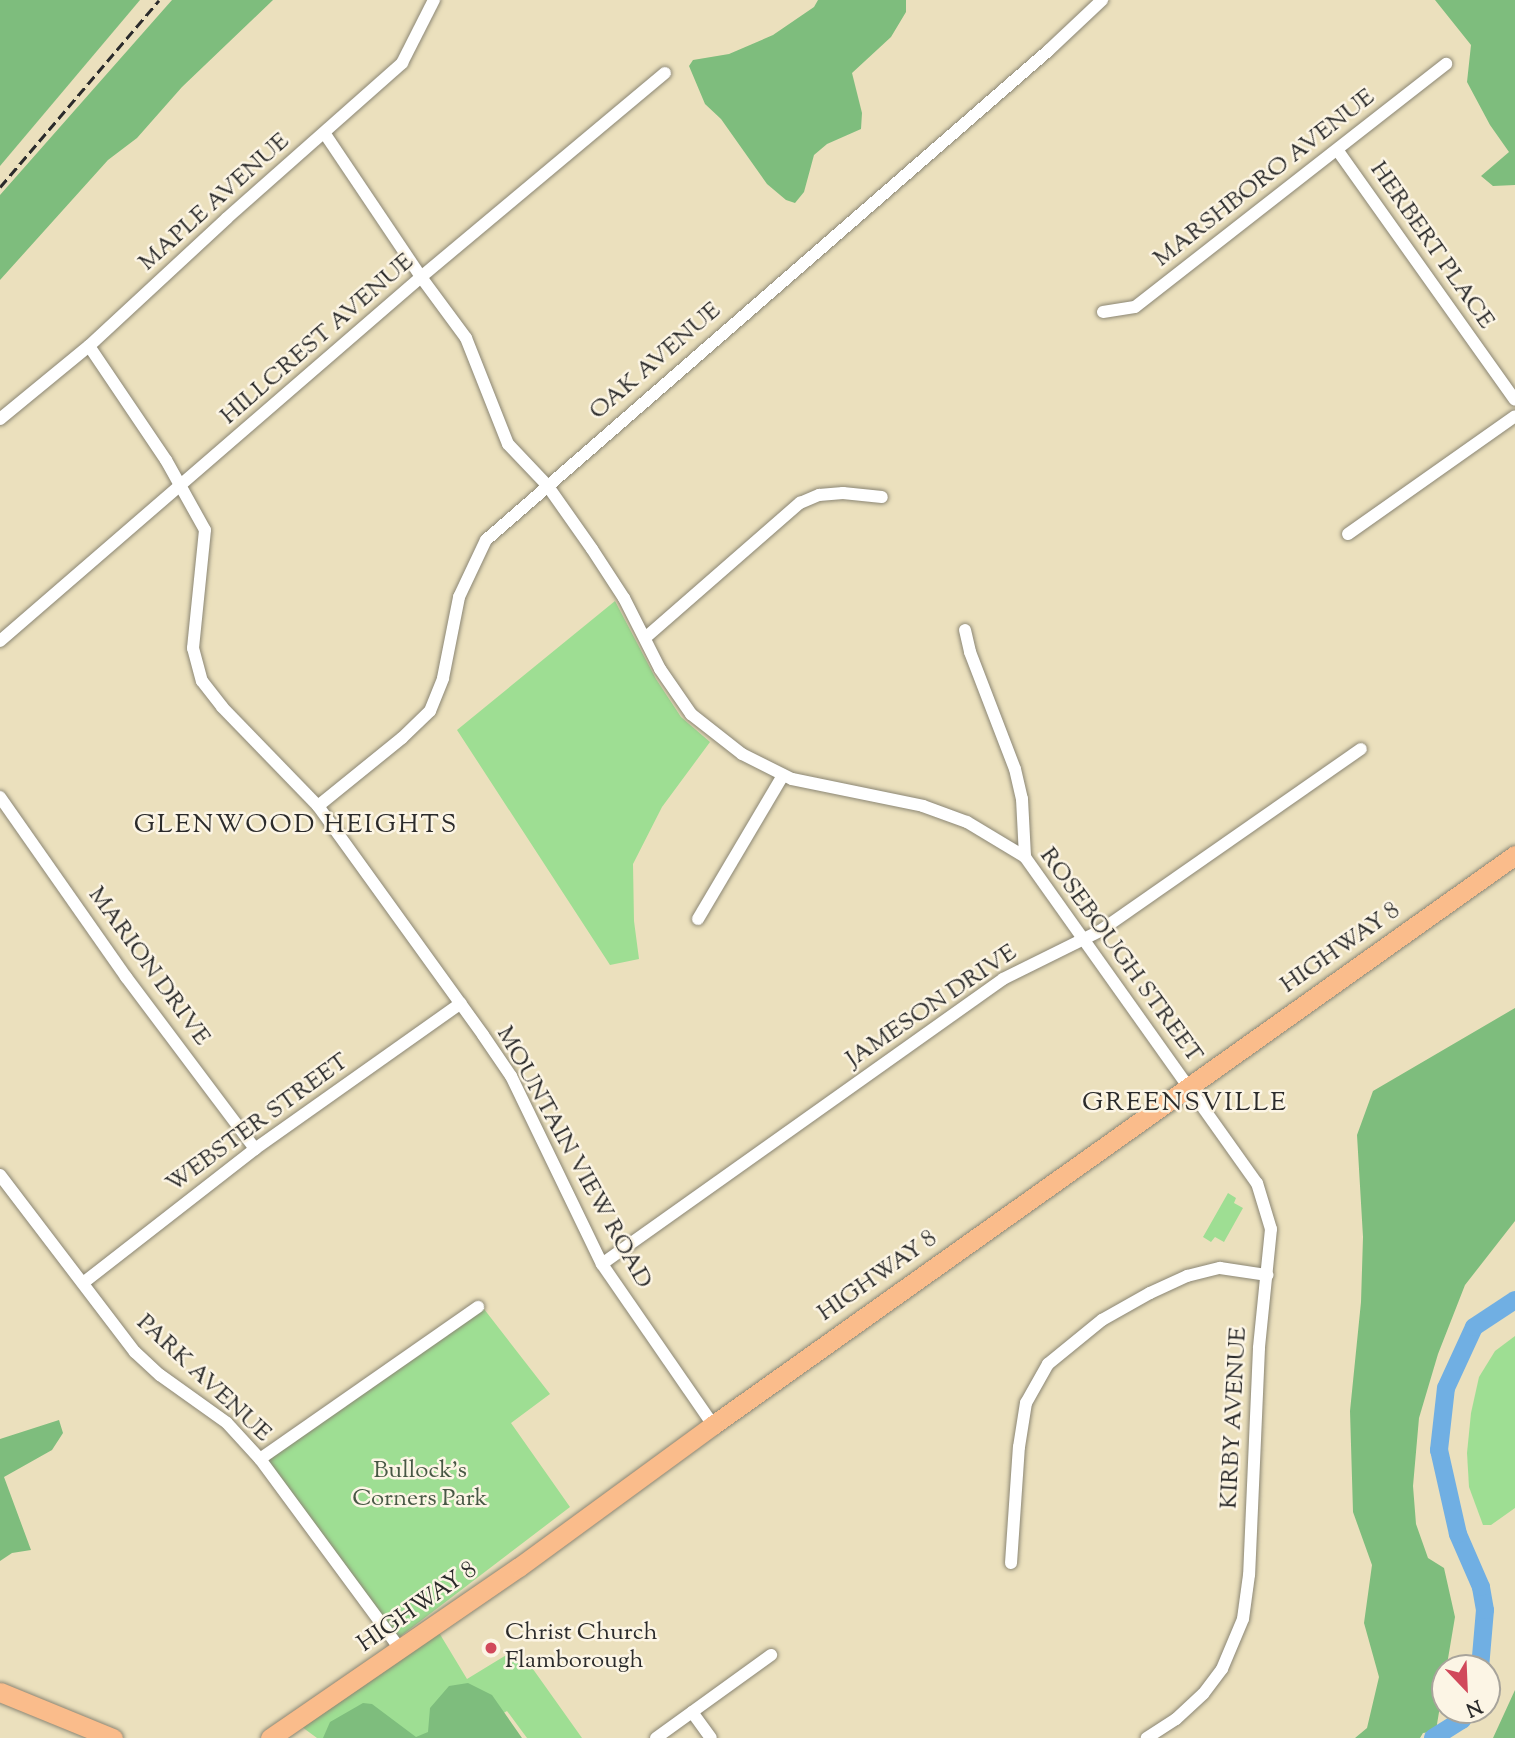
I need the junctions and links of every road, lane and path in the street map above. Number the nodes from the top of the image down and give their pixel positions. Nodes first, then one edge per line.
1 (434, 0) edge
2 (1102, 0) edge
3 (1446, 64) dead end
4 (665, 73) dead end
5 (325, 134) junction
6 (1338, 150) junction
7 (421, 277) junction
8 (1103, 312) dead end
9 (89, 346) junction
10 (1515, 400) edge
11 (1515, 416) edge
12 (0, 419) edge
13 (547, 485) junction
14 (182, 486) junction
15 (882, 497) dead end
16 (1349, 534) dead end
17 (965, 630) dead end
18 (645, 638) junction
19 (0, 640) edge
20 (1361, 749) dead end
21 (783, 775) junction
22 (0, 797) edge
23 (318, 806) junction
24 (4, 811) edge
25 (1515, 855) edge
26 (1025, 857) junction
27 (698, 919) dead end
28 (1084, 937) junction
29 (461, 1003) junction
30 (1189, 1086) junction
31 (255, 1149) junction
32 (0, 1175) edge
33 (602, 1264) junction
34 (1267, 1275) junction
35 (83, 1283) junction
36 (478, 1307) dead end
37 (713, 1425) junction
38 (260, 1460) junction
39 (1011, 1563) dead end
40 (401, 1650) junction
41 (771, 1655) dead end
42 (0, 1692) edge
43 (692, 1712) junction
44 (113, 1738) edge
45 (270, 1738) edge
46 (656, 1738) edge
47 (711, 1738) edge
48 (1147, 1738) edge

1 - 5 street, MAPLE AVENUE
2 - 13 street, OAK AVENUE
3 - 6 street, MARSHBORO AVENUE
4 - 7 street, HILLCREST AVENUE
5 - 7 street, ROSEBOUGH STREET
5 - 9 street, MAPLE AVENUE
6 - 8 street, MARSHBORO AVENUE
6 - 10 street, HERBERT PLACE
7 - 13 street, ROSEBOUGH STREET
7 - 14 street, HILLCREST AVENUE
9 - 12 street, MAPLE AVENUE
9 - 14 street, MOUNTAIN VIEW ROAD
11 - 16 street
13 - 18 street, ROSEBOUGH STREET
13 - 23 street, OAK AVENUE
14 - 19 street, HILLCREST AVENUE
14 - 23 street, MOUNTAIN VIEW ROAD
15 - 18 street
17 - 26 street
18 - 21 street, ROSEBOUGH STREET
20 - 28 street, JAMESON DRIVE
21 - 26 street, ROSEBOUGH STREET
21 - 27 street
22 - 24 street
23 - 29 street, MOUNTAIN VIEW ROAD
24 - 31 street, MARION DRIVE
25 - 30 main road, HIGHWAY 8
26 - 28 street, ROSEBOUGH STREET
28 - 30 street, ROSEBOUGH STREET
28 - 33 street, JAMESON DRIVE
29 - 31 street, WEBSTER STREET
29 - 33 street, MOUNTAIN VIEW ROAD
30 - 34 street, KIRBY AVENUE
30 - 37 main road, HIGHWAY 8
31 - 35 street, WEBSTER STREET
32 - 35 street, PARK AVENUE
33 - 37 street, MOUNTAIN VIEW ROAD
34 - 39 street
34 - 48 street, KIRBY AVENUE
35 - 38 street, PARK AVENUE
36 - 38 street
37 - 40 main road, HIGHWAY 8
38 - 40 street, PARK AVENUE
40 - 45 main road, HIGHWAY 8
41 - 43 street
42 - 44 main road
43 - 46 street
43 - 47 street

